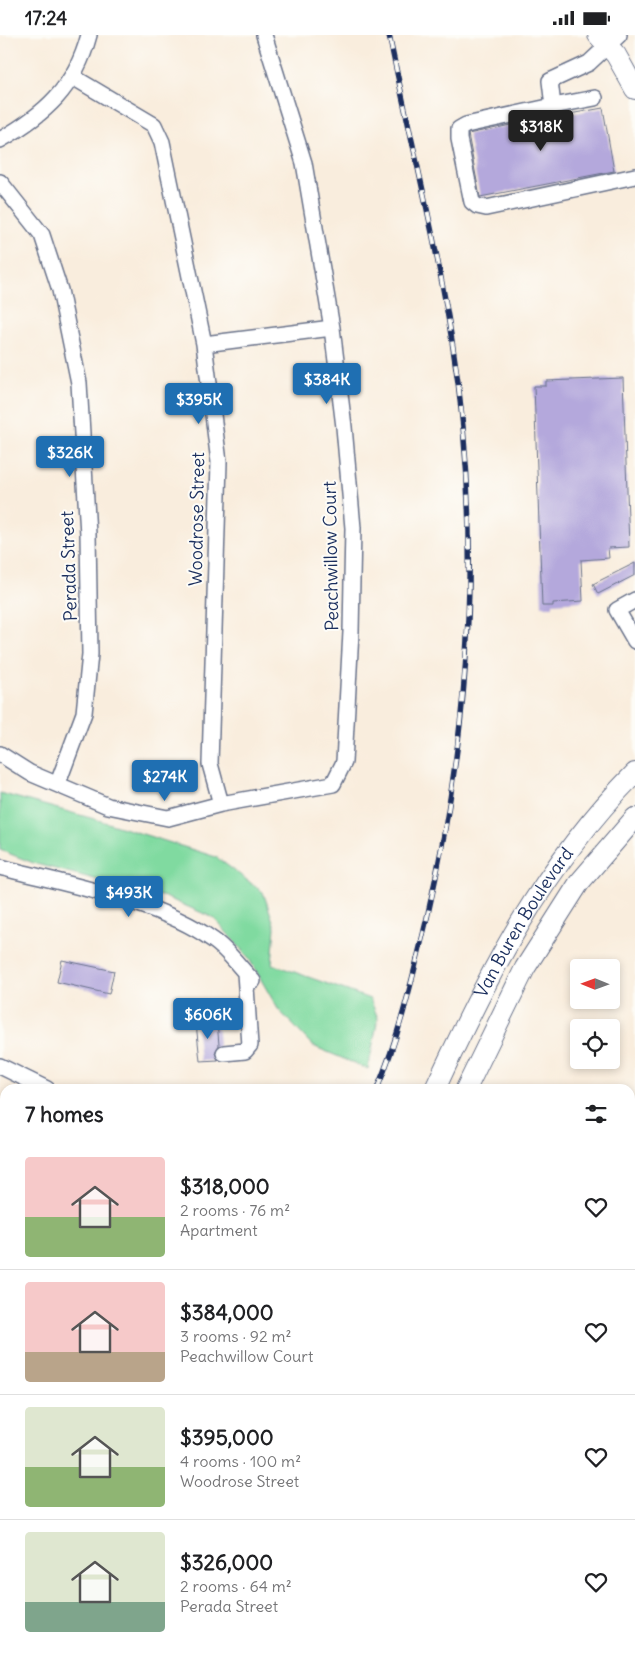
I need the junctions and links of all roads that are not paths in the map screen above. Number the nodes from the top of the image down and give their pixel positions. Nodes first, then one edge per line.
1 (89, 35) edge
2 (264, 35) edge
3 (608, 38) edge
4 (73, 77) junction
5 (635, 89) edge
6 (595, 98) dead end
7 (553, 105) junction
8 (0, 140) edge
9 (635, 176) edge
10 (0, 181) edge
11 (332, 328) junction
12 (204, 344) junction
13 (635, 600) edge
14 (635, 641) edge
15 (0, 754) edge
16 (635, 773) edge
17 (58, 783) junction
18 (221, 804) junction
19 (635, 818) edge
20 (0, 867) edge
21 (224, 1053) dead end
22 (0, 1066) edge
23 (37, 1084) edge
24 (438, 1084) edge
25 (468, 1084) edge
26 (0, 1218) edge
27 (0, 1230) edge

1 - 4 street
2 - 11 street, Peachwillow Court
3 - 5 main road
3 - 7 street
4 - 8 street
4 - 12 street, Woodrose Street
6 - 7 street
7 - 9 street
10 - 17 street, Perada Street
11 - 12 street
11 - 18 street, Peachwillow Court
12 - 18 street, Woodrose Street
13 - 14 street
15 - 17 street
16 - 24 main road, Van Buren Boulevard
17 - 18 street
19 - 25 main road, Van Buren Boulevard
20 - 21 street
22 - 23 street
26 - 27 street

